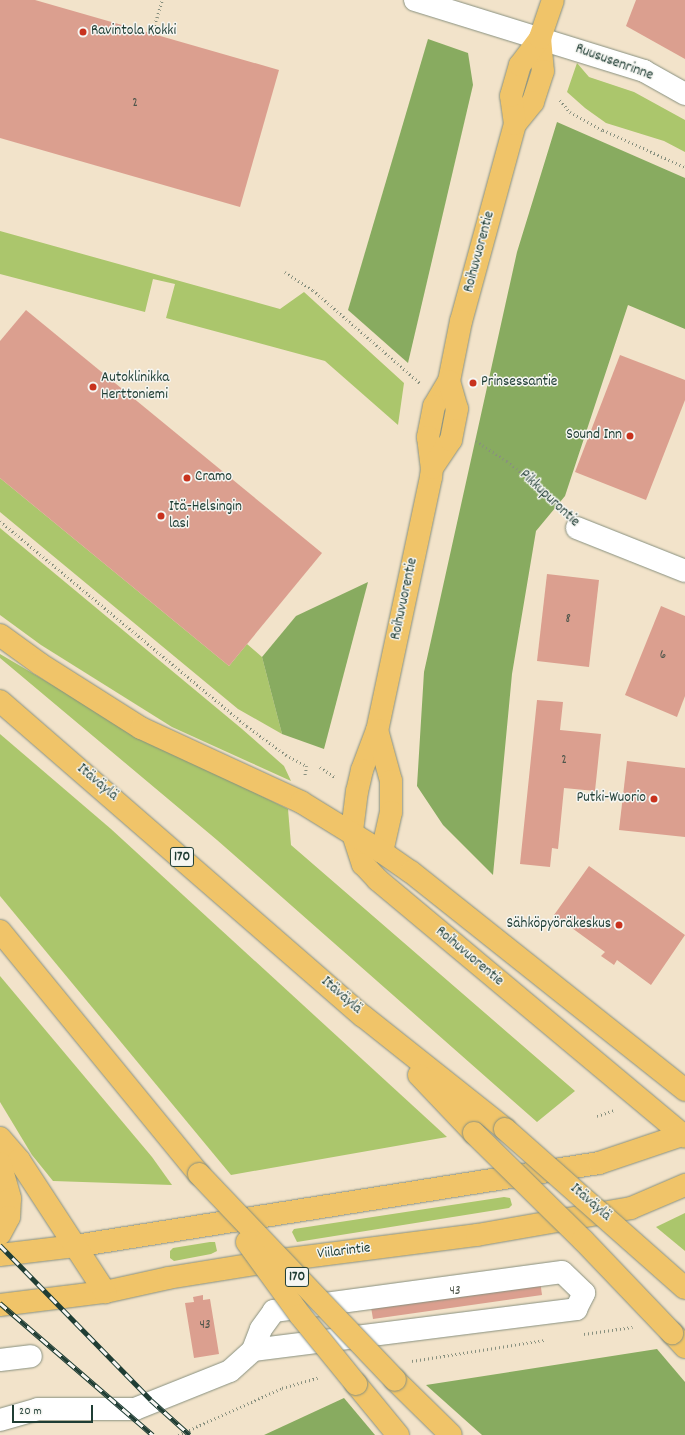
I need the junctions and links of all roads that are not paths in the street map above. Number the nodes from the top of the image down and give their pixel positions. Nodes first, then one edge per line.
1 (415, 0) edge
2 (553, 0) edge
3 (540, 38) junction
4 (685, 94) edge
5 (577, 528) road end
6 (685, 571) edge
7 (0, 635) edge
8 (0, 701) edge
9 (377, 730) junction
10 (352, 831) junction
11 (382, 852) junction
12 (0, 931) edge
13 (363, 1016) junction
14 (685, 1090) edge
15 (684, 1136) edge
16 (0, 1138) edge
17 (0, 1163) edge
18 (199, 1174) junction
19 (685, 1185) edge
20 (0, 1234) edge
21 (75, 1246) junction
22 (0, 1255) edge
23 (685, 1288) edge
24 (105, 1292) junction
25 (0, 1305) edge
26 (678, 1340) edge
27 (253, 1350) junction
28 (31, 1356) dead end
29 (0, 1360) edge
30 (0, 1420) edge
31 (398, 1435) edge
32 (451, 1435) edge

1 - 3 street
2 - 3 main road, Roihuvuorentie
3 - 4 street, Ruususenrinne
3 - 9 main road, Roihuvuorentie
5 - 6 street, Pikkupurontie
7 - 10 main road
8 - 13 main road, Itäväylä / 170
9 - 10 main road, Roihuvuorentie
9 - 11 main road, Roihuvuorentie
10 - 11 main road
10 - 15 main road, Roihuvuorentie
11 - 14 main road, Roihuvuorentie
12 - 18 main road, 170
13 - 23 main road, Itäväylä / 170, bridge
13 - 26 main road, bridge
15 - 21 main road
16 - 21 main road
17 - 20 main road
18 - 31 main road, bridge
18 - 32 main road, 170, bridge
19 - 24 main road, Viilarintie
21 - 22 main road
21 - 24 main road
24 - 25 main road, Viilarintie
27 - 27 street
27 - 30 street
28 - 29 street

